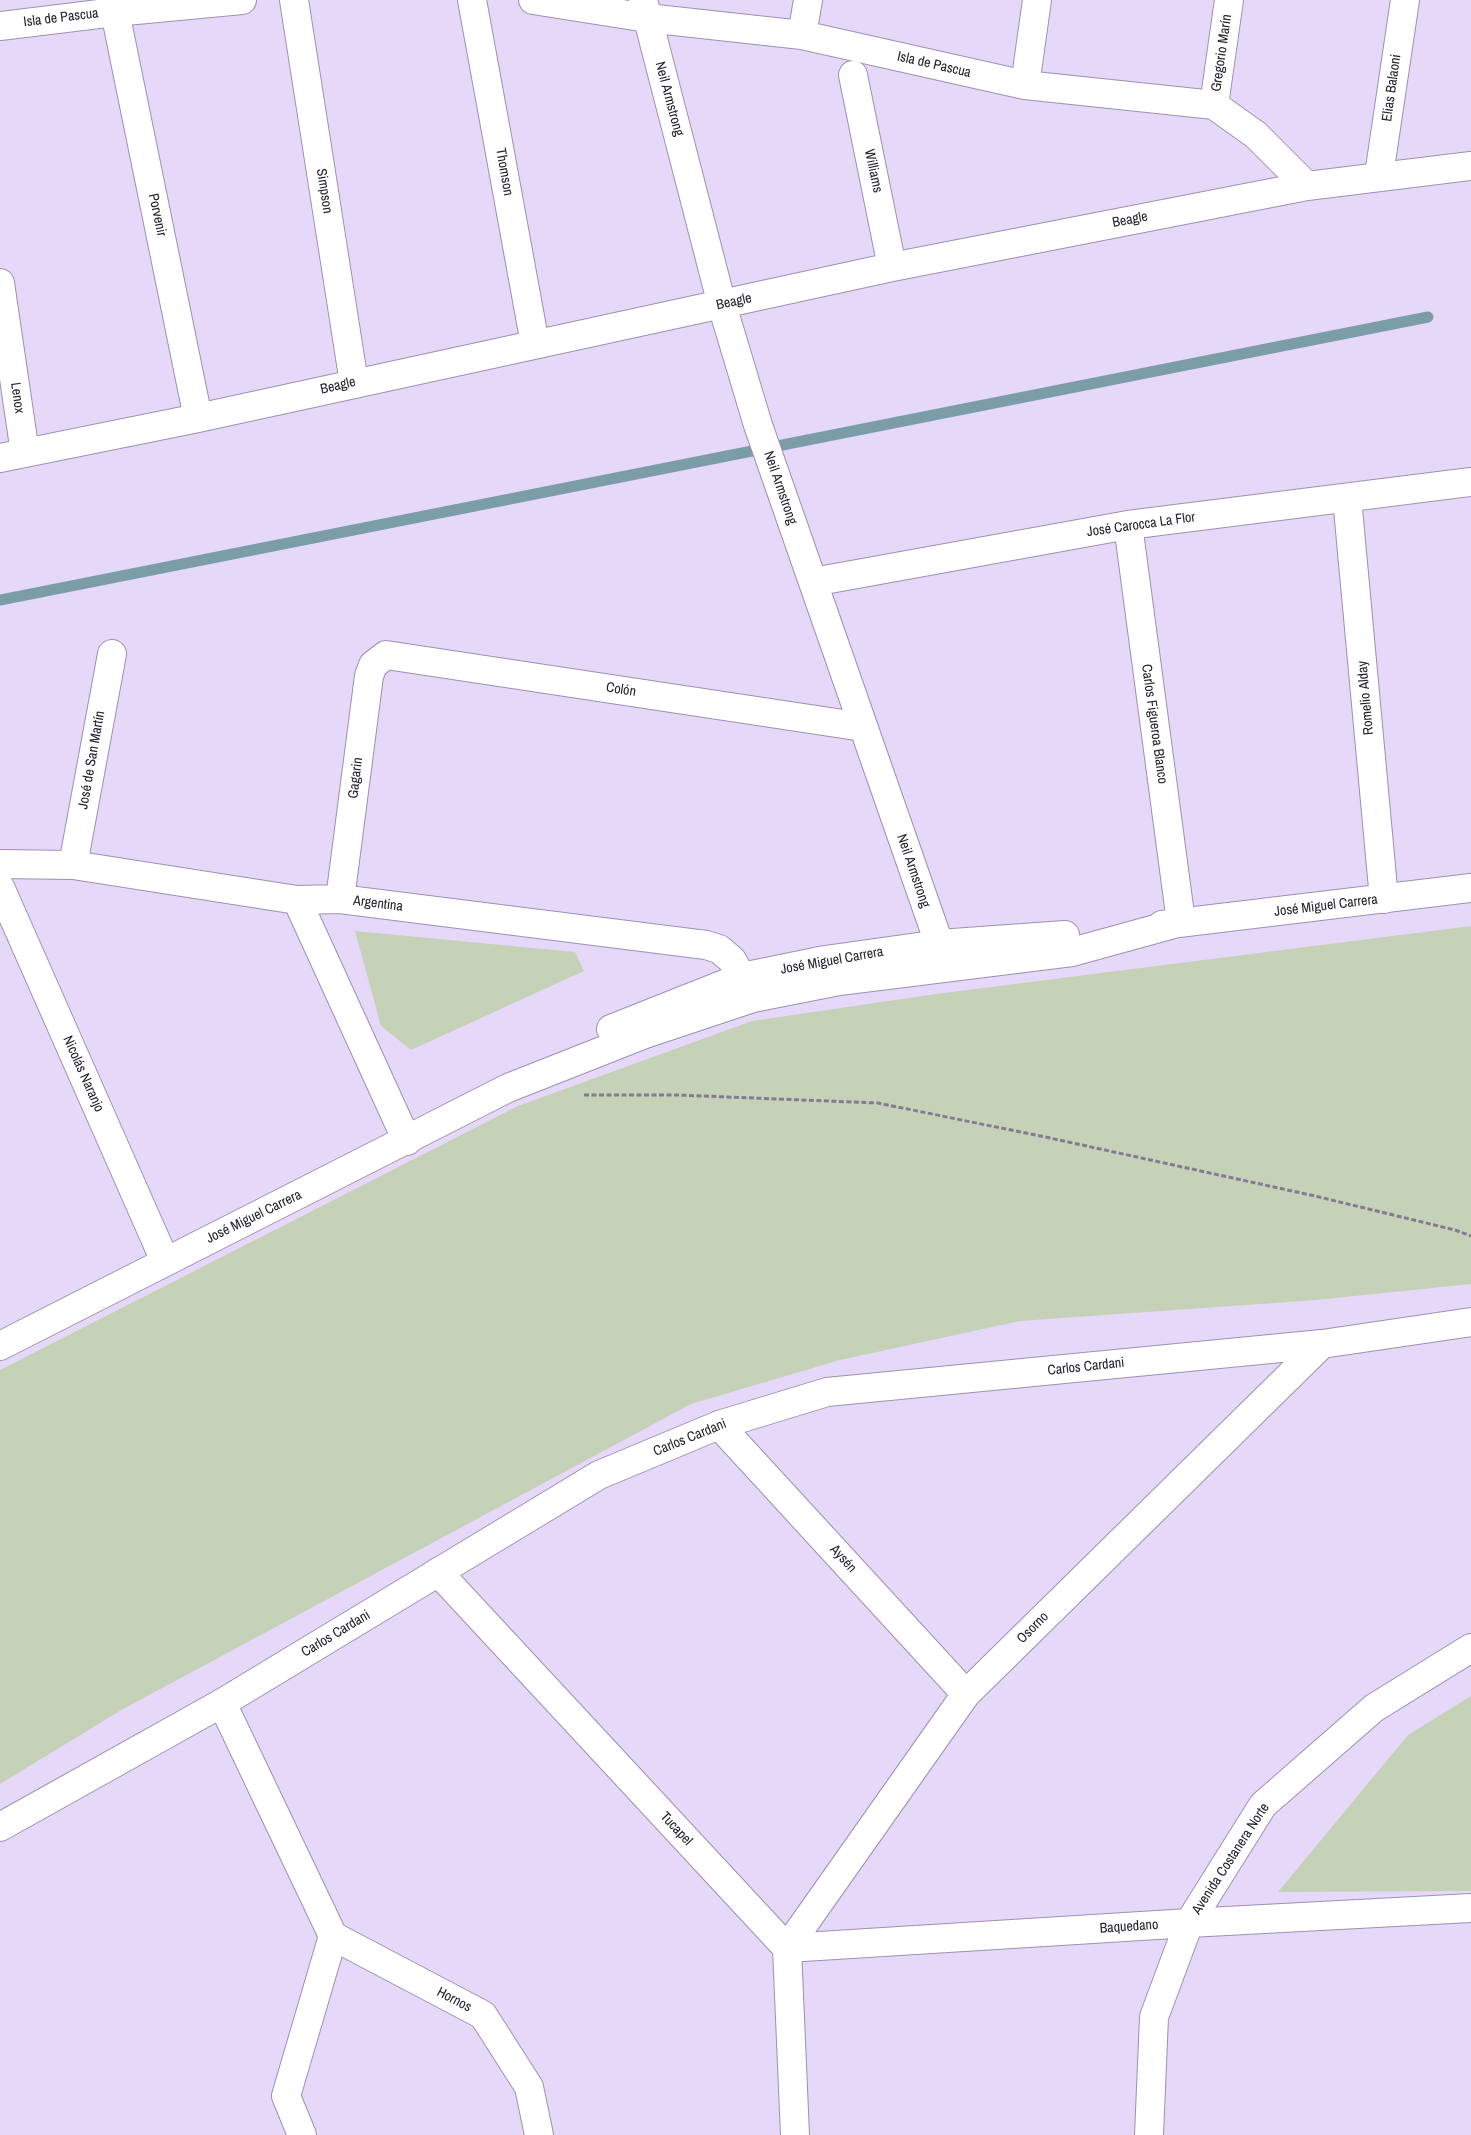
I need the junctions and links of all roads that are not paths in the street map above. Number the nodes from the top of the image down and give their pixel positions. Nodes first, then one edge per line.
1 (242, 0) edge
2 (294, 0) edge
3 (472, 0) edge
4 (533, 0) edge
5 (808, 0) edge
6 (1038, 0) edge
7 (1229, 0) edge
8 (1405, 0) edge
9 (645, 9) edge
10 (115, 12) junction
11 (0, 26) edge
12 (802, 35) junction
13 (853, 75) dead end
14 (1025, 85) junction
15 (1214, 105) junction
16 (1471, 166) edge
17 (1379, 175) junction
18 (1307, 186) junction
19 (892, 267) junction
20 (0, 283) edge
21 (722, 305) junction
22 (535, 344) junction
23 (354, 383) junction
24 (198, 418) junction
25 (12, 456) edge
26 (1471, 482) edge
27 (1347, 498) junction
28 (1128, 525) junction
29 (813, 582) junction
30 (112, 654) dead end
31 (378, 659) joint
32 (863, 727) junction
33 (0, 864) edge
34 (73, 866) junction
35 (0, 886) edge
36 (1471, 888) edge
37 (340, 899) junction
38 (1384, 899) junction
39 (297, 900) junction
40 (1181, 922) junction
41 (943, 956) junction
42 (742, 977) junction
43 (508, 1088) junction
44 (407, 1141) junction
45 (165, 1261) junction
46 (1471, 1322) edge
47 (1322, 1344) junction
48 (0, 1346) edge
49 (719, 1424) junction
50 (438, 1572) junction
51 (1471, 1648) edge
52 (966, 1694) junction
53 (222, 1703) junction
54 (0, 1827) edge
55 (1471, 1908) edge
56 (1189, 1923) junction
57 (334, 1936) junction
58 (787, 1948) junction
59 (302, 2135) edge
60 (539, 2135) edge
61 (796, 2135) edge
62 (1149, 2135) edge

1 - 10 street, Isla de Pascua
2 - 23 street, Simpson
3 - 22 street, Thomson
4 - 9 street, Isla de Pascua
5 - 12 street
6 - 14 street
7 - 15 street, Gregorio Marín
8 - 17 street, Elias Balaoni
9 - 12 street, Isla de Pascua
9 - 21 street, Neil Armstrong
10 - 11 street, Isla de Pascua
10 - 24 street, Porvenir
12 - 14 street, Isla de Pascua
13 - 19 street, Williams
14 - 15 street, Isla de Pascua
15 - 18 street, Isla de Pascua
16 - 17 street, Beagle
17 - 18 street, Beagle
18 - 19 street, Beagle
19 - 21 street, Beagle
20 - 25 street, Lenox
21 - 22 street, Beagle
21 - 29 street, Neil Armstrong
22 - 23 street, Beagle
23 - 24 street, Beagle
24 - 25 street, Beagle
26 - 27 street, José Carocca La Flor
27 - 28 street, José Carocca La Flor
27 - 38 street, Romelio Alday
28 - 29 street, José Carocca La Flor
28 - 40 street, Carlos Figueroa Blanco
29 - 32 street, Neil Armstrong
30 - 34 street, José de San Martín
31 - 32 street, Colón
31 - 37 street, Gagarin
32 - 41 street, Neil Armstrong
33 - 34 street, Argentina
34 - 39 street, Argentina
35 - 45 street, Nicolás Naranjo
36 - 38 street, José Miguel Carrera
37 - 39 street, Argentina
37 - 42 street, Argentina
38 - 40 street, José Miguel Carrera
39 - 44 street
40 - 41 street, José Miguel Carrera
41 - 42 street, José Miguel Carrera
41 - 43 street, José Miguel Carrera
42 - 43 street, José Miguel Carrera
43 - 44 street, José Miguel Carrera
44 - 45 street, José Miguel Carrera
45 - 48 street, José Miguel Carrera
46 - 47 street, Carlos Cardani
47 - 49 street, Carlos Cardani
47 - 52 street, Osorno
49 - 50 street, Carlos Cardani
49 - 52 street, Aysén
50 - 53 street, Carlos Cardani
50 - 58 street, Tucapel
51 - 56 street, Avenida Costanera Norte
52 - 58 street, Osorno
53 - 54 street, Carlos Cardani
53 - 57 street
55 - 56 street, Baquedano
56 - 58 street, Baquedano
56 - 62 street, Avenida Costanera Norte
57 - 59 street
57 - 60 street, Hornos
58 - 61 street

